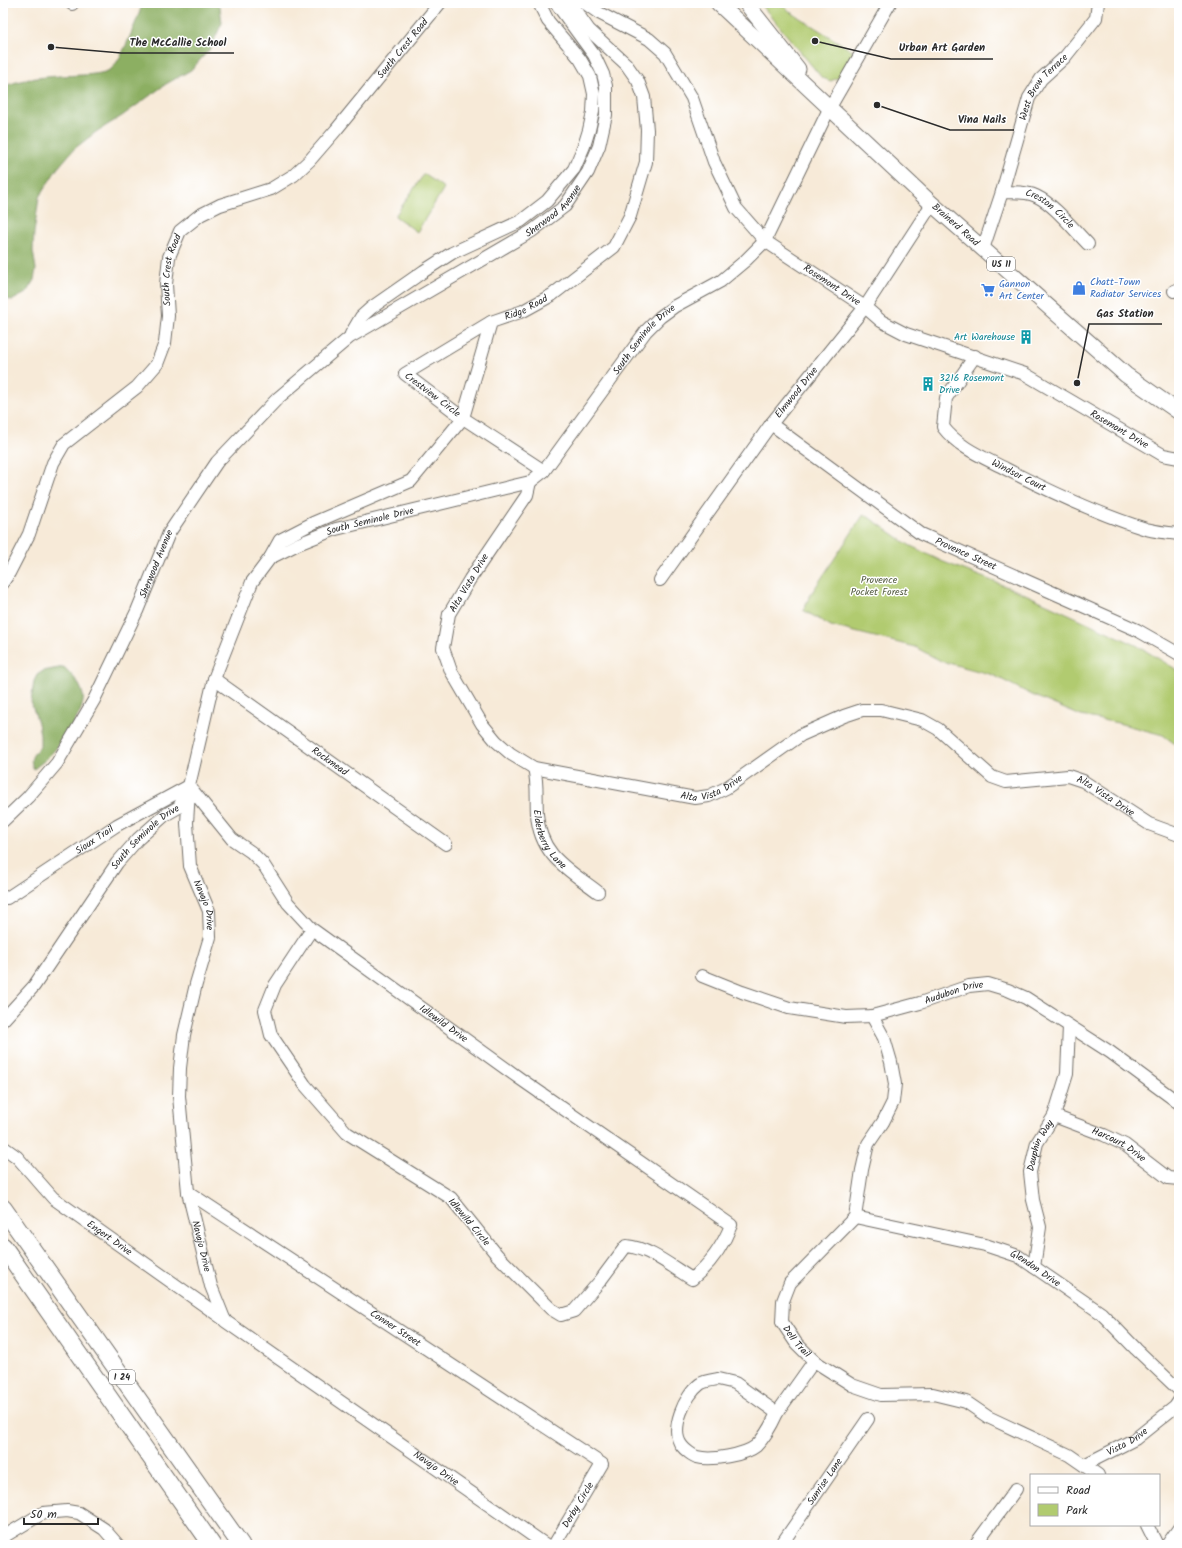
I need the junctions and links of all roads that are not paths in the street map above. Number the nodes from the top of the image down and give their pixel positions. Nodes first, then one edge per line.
1 (440, 3) edge
2 (539, 3) edge
3 (556, 3) edge
4 (570, 3) edge
5 (585, 3) edge
6 (718, 3) edge
7 (746, 3) edge
8 (890, 3) edge
9 (1098, 3) edge
10 (829, 109) junction
11 (1002, 192) junction
12 (932, 204) junction
13 (765, 241) junction
14 (1088, 244) dead end
15 (984, 249) junction
16 (865, 307) junction
17 (491, 322) junction
18 (350, 337) junction
19 (975, 356) junction
20 (1176, 408) edge
21 (463, 418) junction
22 (771, 424) junction
23 (1179, 458) edge
24 (544, 471) junction
25 (530, 482) junction
26 (1179, 534) edge
27 (270, 558) junction
28 (660, 580) dead end
29 (3, 582) edge
30 (1179, 654) edge
31 (214, 679) junction
32 (534, 768) junction
33 (189, 786) junction
34 (3, 821) edge
35 (1179, 834) edge
36 (446, 844) dead end
37 (598, 892) dead end
38 (3, 898) edge
39 (312, 929) junction
40 (702, 976) dead end
41 (872, 1016) junction
42 (3, 1020) edge
43 (1069, 1026) junction
44 (1179, 1103) edge
45 (1054, 1116) junction
46 (3, 1146) edge
47 (1179, 1179) edge
48 (188, 1192) junction
49 (3, 1208) edge
50 (855, 1217) junction
51 (731, 1225) joint
52 (3, 1246) edge
53 (1034, 1267) junction
54 (225, 1321) junction
55 (814, 1361) junction
56 (1179, 1390) edge
57 (1179, 1401) edge
58 (777, 1413) junction
59 (868, 1419) dead end
60 (602, 1464) joint
61 (1084, 1465) junction
62 (1097, 1474) edge
63 (1016, 1489) dead end
64 (1148, 1526) edge
65 (1179, 1528) edge
66 (3, 1537) edge
67 (118, 1545) edge
68 (212, 1545) edge
69 (241, 1545) edge
70 (546, 1545) edge
71 (554, 1545) edge
72 (781, 1545) edge
73 (975, 1545) edge
74 (1157, 1545) edge
75 (1167, 1545) edge

1 - 29 street, South Crest Road
2 - 18 street, Sherwood Avenue
3 - 18 street, Sherwood Avenue
4 - 17 street, Ridge Road
5 - 13 street, Rosemont Drive
6 - 10 main road, Brainerd Road / US 11
7 - 10 main road, Brainerd Road / US 11
8 - 10 street, South Seminole Drive
9 - 11 street, West Brow Terrace
10 - 12 main road, Brainerd Road / US 11
10 - 13 street, South Seminole Drive
11 - 14 street, Creston Circle
11 - 15 street, West Brow Terrace
12 - 15 main road, Brainerd Road / US 11
12 - 16 street, Elmwood Drive
13 - 16 street, Rosemont Drive
13 - 24 street, South Seminole Drive
15 - 20 main road, Brainerd Road / US 11
16 - 19 street, Rosemont Drive
16 - 22 street, Elmwood Drive
17 - 21 street
17 - 21 street, Crestview Circle
18 - 34 street, Sherwood Avenue
19 - 23 street, Rosemont Drive
19 - 26 street, Windsor Court
21 - 24 street, Crestview Circle
21 - 27 street
22 - 28 street, Elmwood Drive
22 - 30 street, Provence Street
24 - 25 street, South Seminole Drive
25 - 27 street, South Seminole Drive
25 - 32 street, Alta Vista Drive
27 - 31 street, South Seminole Drive
31 - 33 street, South Seminole Drive
31 - 36 street, Rockmead
32 - 35 street, Alta Vista Drive
32 - 37 street, Elderberry Lane
33 - 38 street, Sioux Trail
33 - 39 street, Idlewild Drive
33 - 42 street, South Seminole Drive
33 - 48 street, Navajo Drive
39 - 51 street, Idlewild Drive
39 - 51 street, Idlewild Circle
40 - 41 street, Audubon Drive
41 - 43 street, Audubon Drive
41 - 50 street
43 - 44 street, Audubon Drive
43 - 45 street, Dauphin Way
45 - 47 street, Harcourt Drive
45 - 53 street, Dauphin Way
46 - 54 street, Engert Drive
48 - 54 street, Navajo Drive
48 - 60 street, Conner Street
49 - 69 highway, I 24
50 - 53 street, Glendon Drive
50 - 55 street, Dell Trail
52 - 68 highway, I 24
53 - 56 street, Glendon Drive
54 - 70 street, Navajo Drive
55 - 58 street
55 - 61 street, Dell Trail
57 - 61 street, Vista Drive
58 - 58 street
59 - 72 street, Sunrise Lane
60 - 71 street, Derby Circle
61 - 62 street
63 - 73 street
64 - 74 street
65 - 75 street
66 - 67 street

